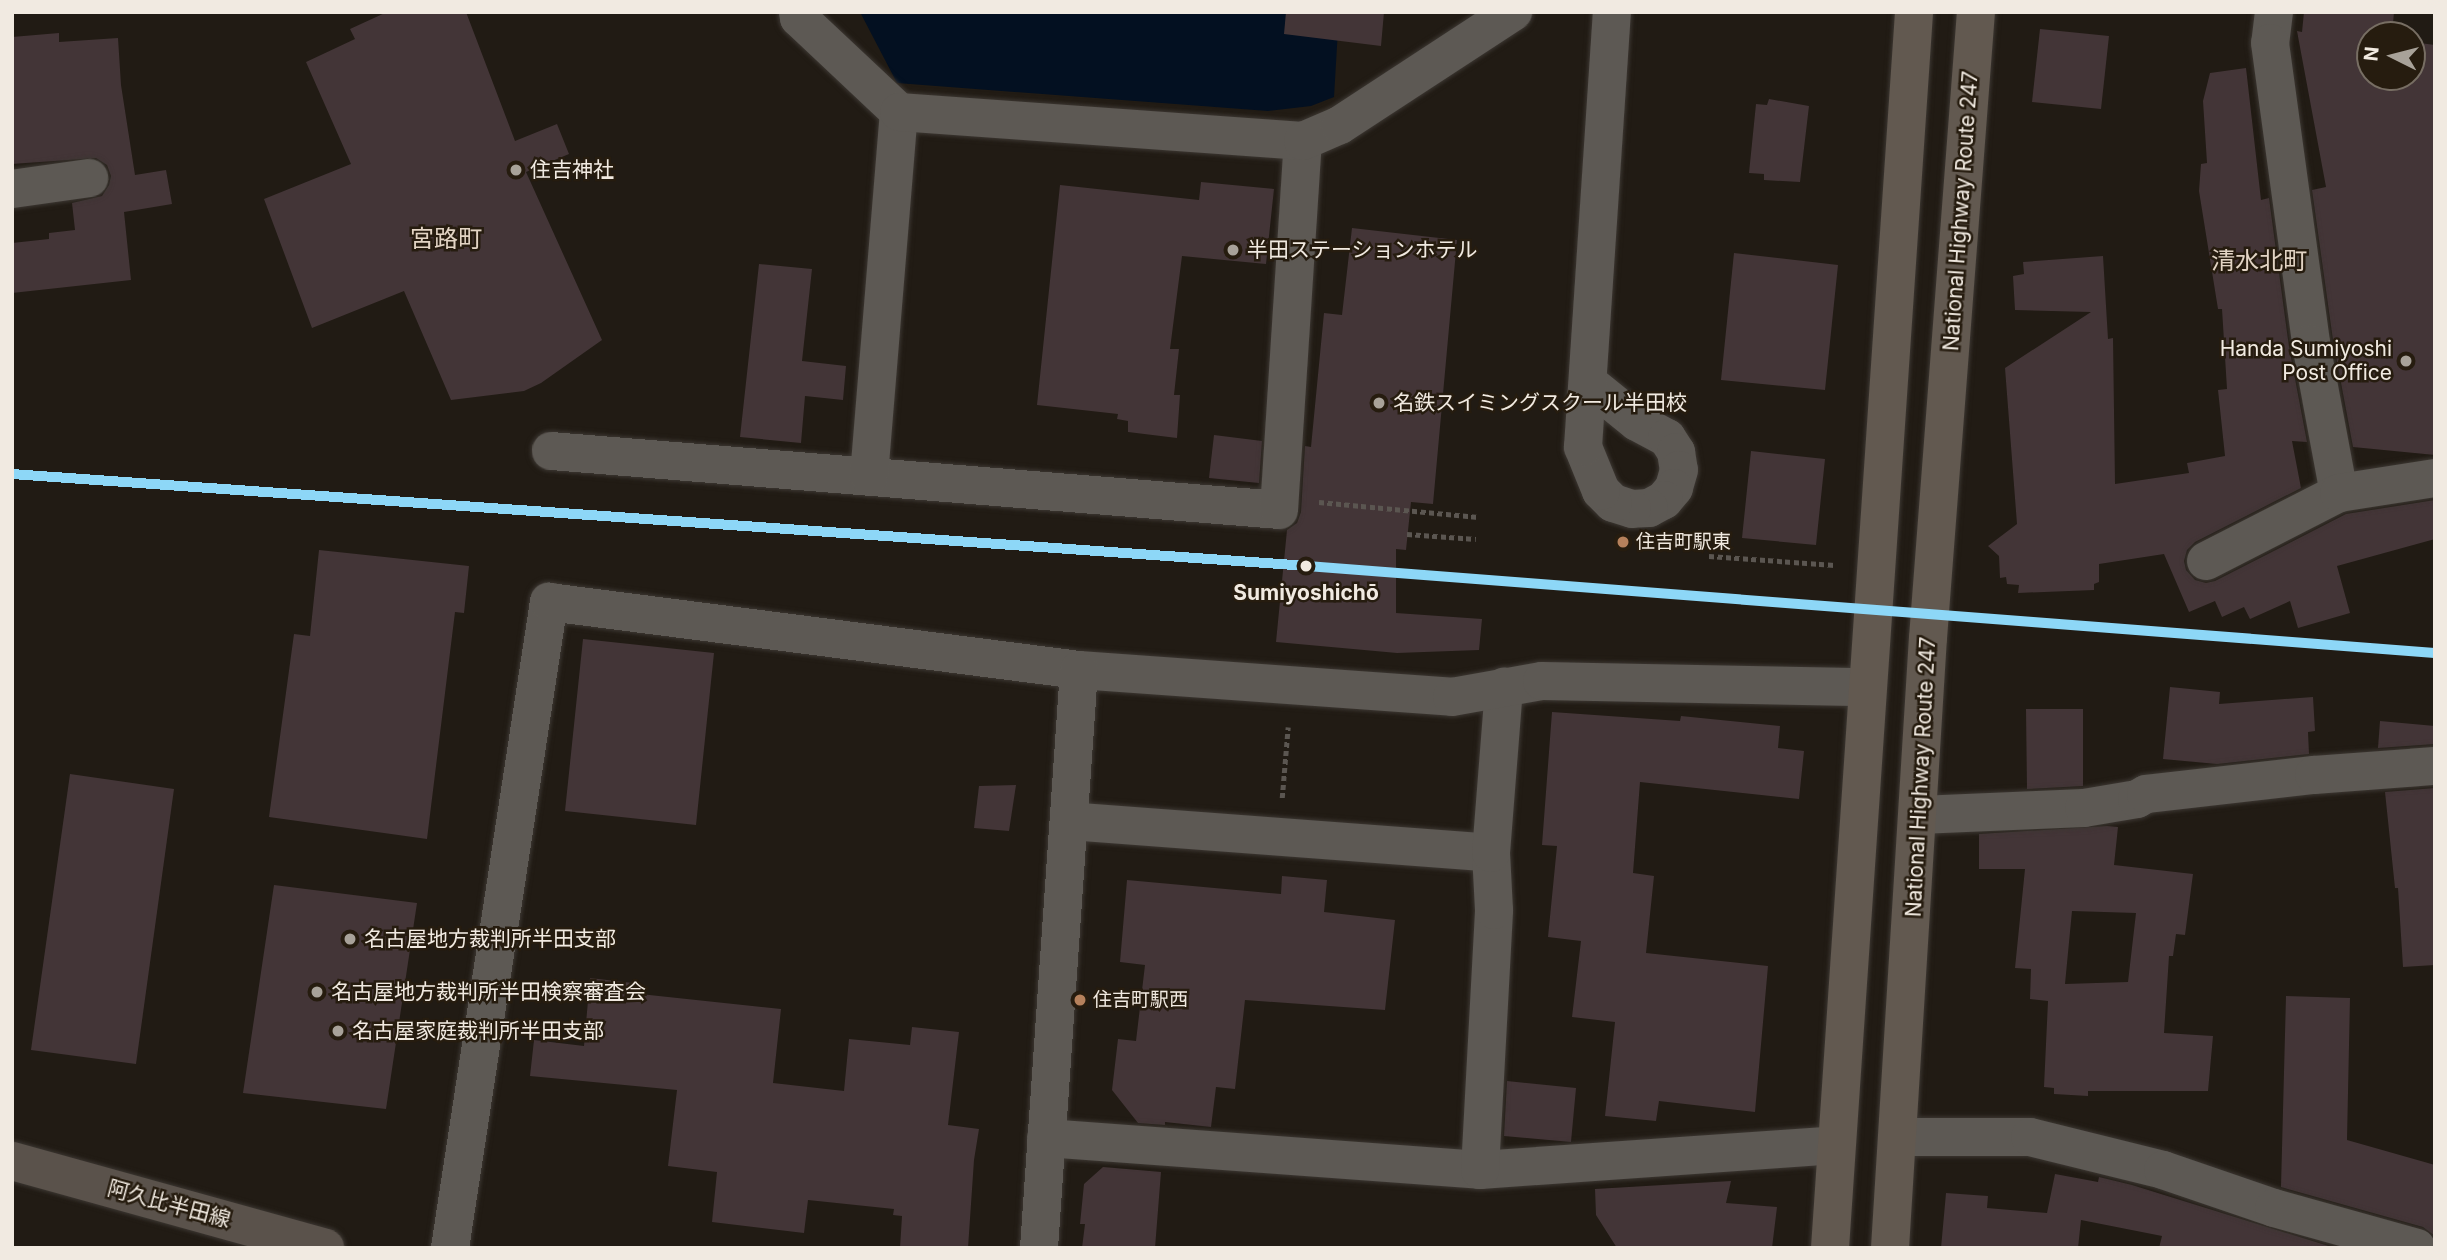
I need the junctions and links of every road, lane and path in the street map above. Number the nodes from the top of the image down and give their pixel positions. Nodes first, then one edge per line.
1 (797, 12) edge
2 (1513, 12) edge
3 (1612, 12) edge
4 (1914, 12) edge
5 (1976, 12) edge
6 (2274, 12) edge
7 (899, 112) junction
8 (1303, 141) junction
9 (89, 178) dead end
10 (12, 189) edge
11 (1590, 384) dead end
12 (551, 450) dead end
13 (869, 476) junction
14 (2435, 478) edge
15 (2339, 493) junction
16 (1279, 498) junction
17 (1478, 517) dead end
18 (1407, 534) dead end
19 (1476, 539) dead end
20 (1709, 556) dead end
21 (2206, 561) dead end
22 (1839, 565) dead end
23 (1079, 670) junction
24 (1504, 687) junction
25 (1867, 687) junction
26 (1288, 719) dead end
27 (2435, 766) edge
28 (1282, 802) dead end
29 (1919, 815) junction
30 (1069, 821) junction
31 (1491, 853) junction
32 (1899, 1137) junction
33 (1046, 1138) junction
34 (1836, 1145) junction
35 (12, 1161) edge
36 (1480, 1170) junction
37 (325, 1248) edge
38 (450, 1248) edge
39 (1039, 1248) edge
40 (1830, 1248) edge
41 (1890, 1248) edge
42 (2417, 1248) edge

1 - 7 street
2 - 8 street
3 - 11 street
4 - 25 highway
5 - 29 highway, National Highway Route 247
6 - 15 street
7 - 8 street
7 - 13 street
8 - 16 street
9 - 10 street
12 - 13 street
13 - 16 street
14 - 15 street
15 - 21 street
16 - 17 path
18 - 19 path
20 - 22 path
23 - 24 street
23 - 30 street
23 - 38 street
24 - 25 street
24 - 31 street
25 - 34 highway
26 - 28 path
27 - 29 street
29 - 32 highway, National Highway Route 247
30 - 31 street
30 - 33 street
31 - 36 street
32 - 41 highway, National Highway Route 247
32 - 42 street
33 - 36 street
33 - 39 street
34 - 36 street
34 - 40 highway
35 - 37 main road, 阿久比半田線

